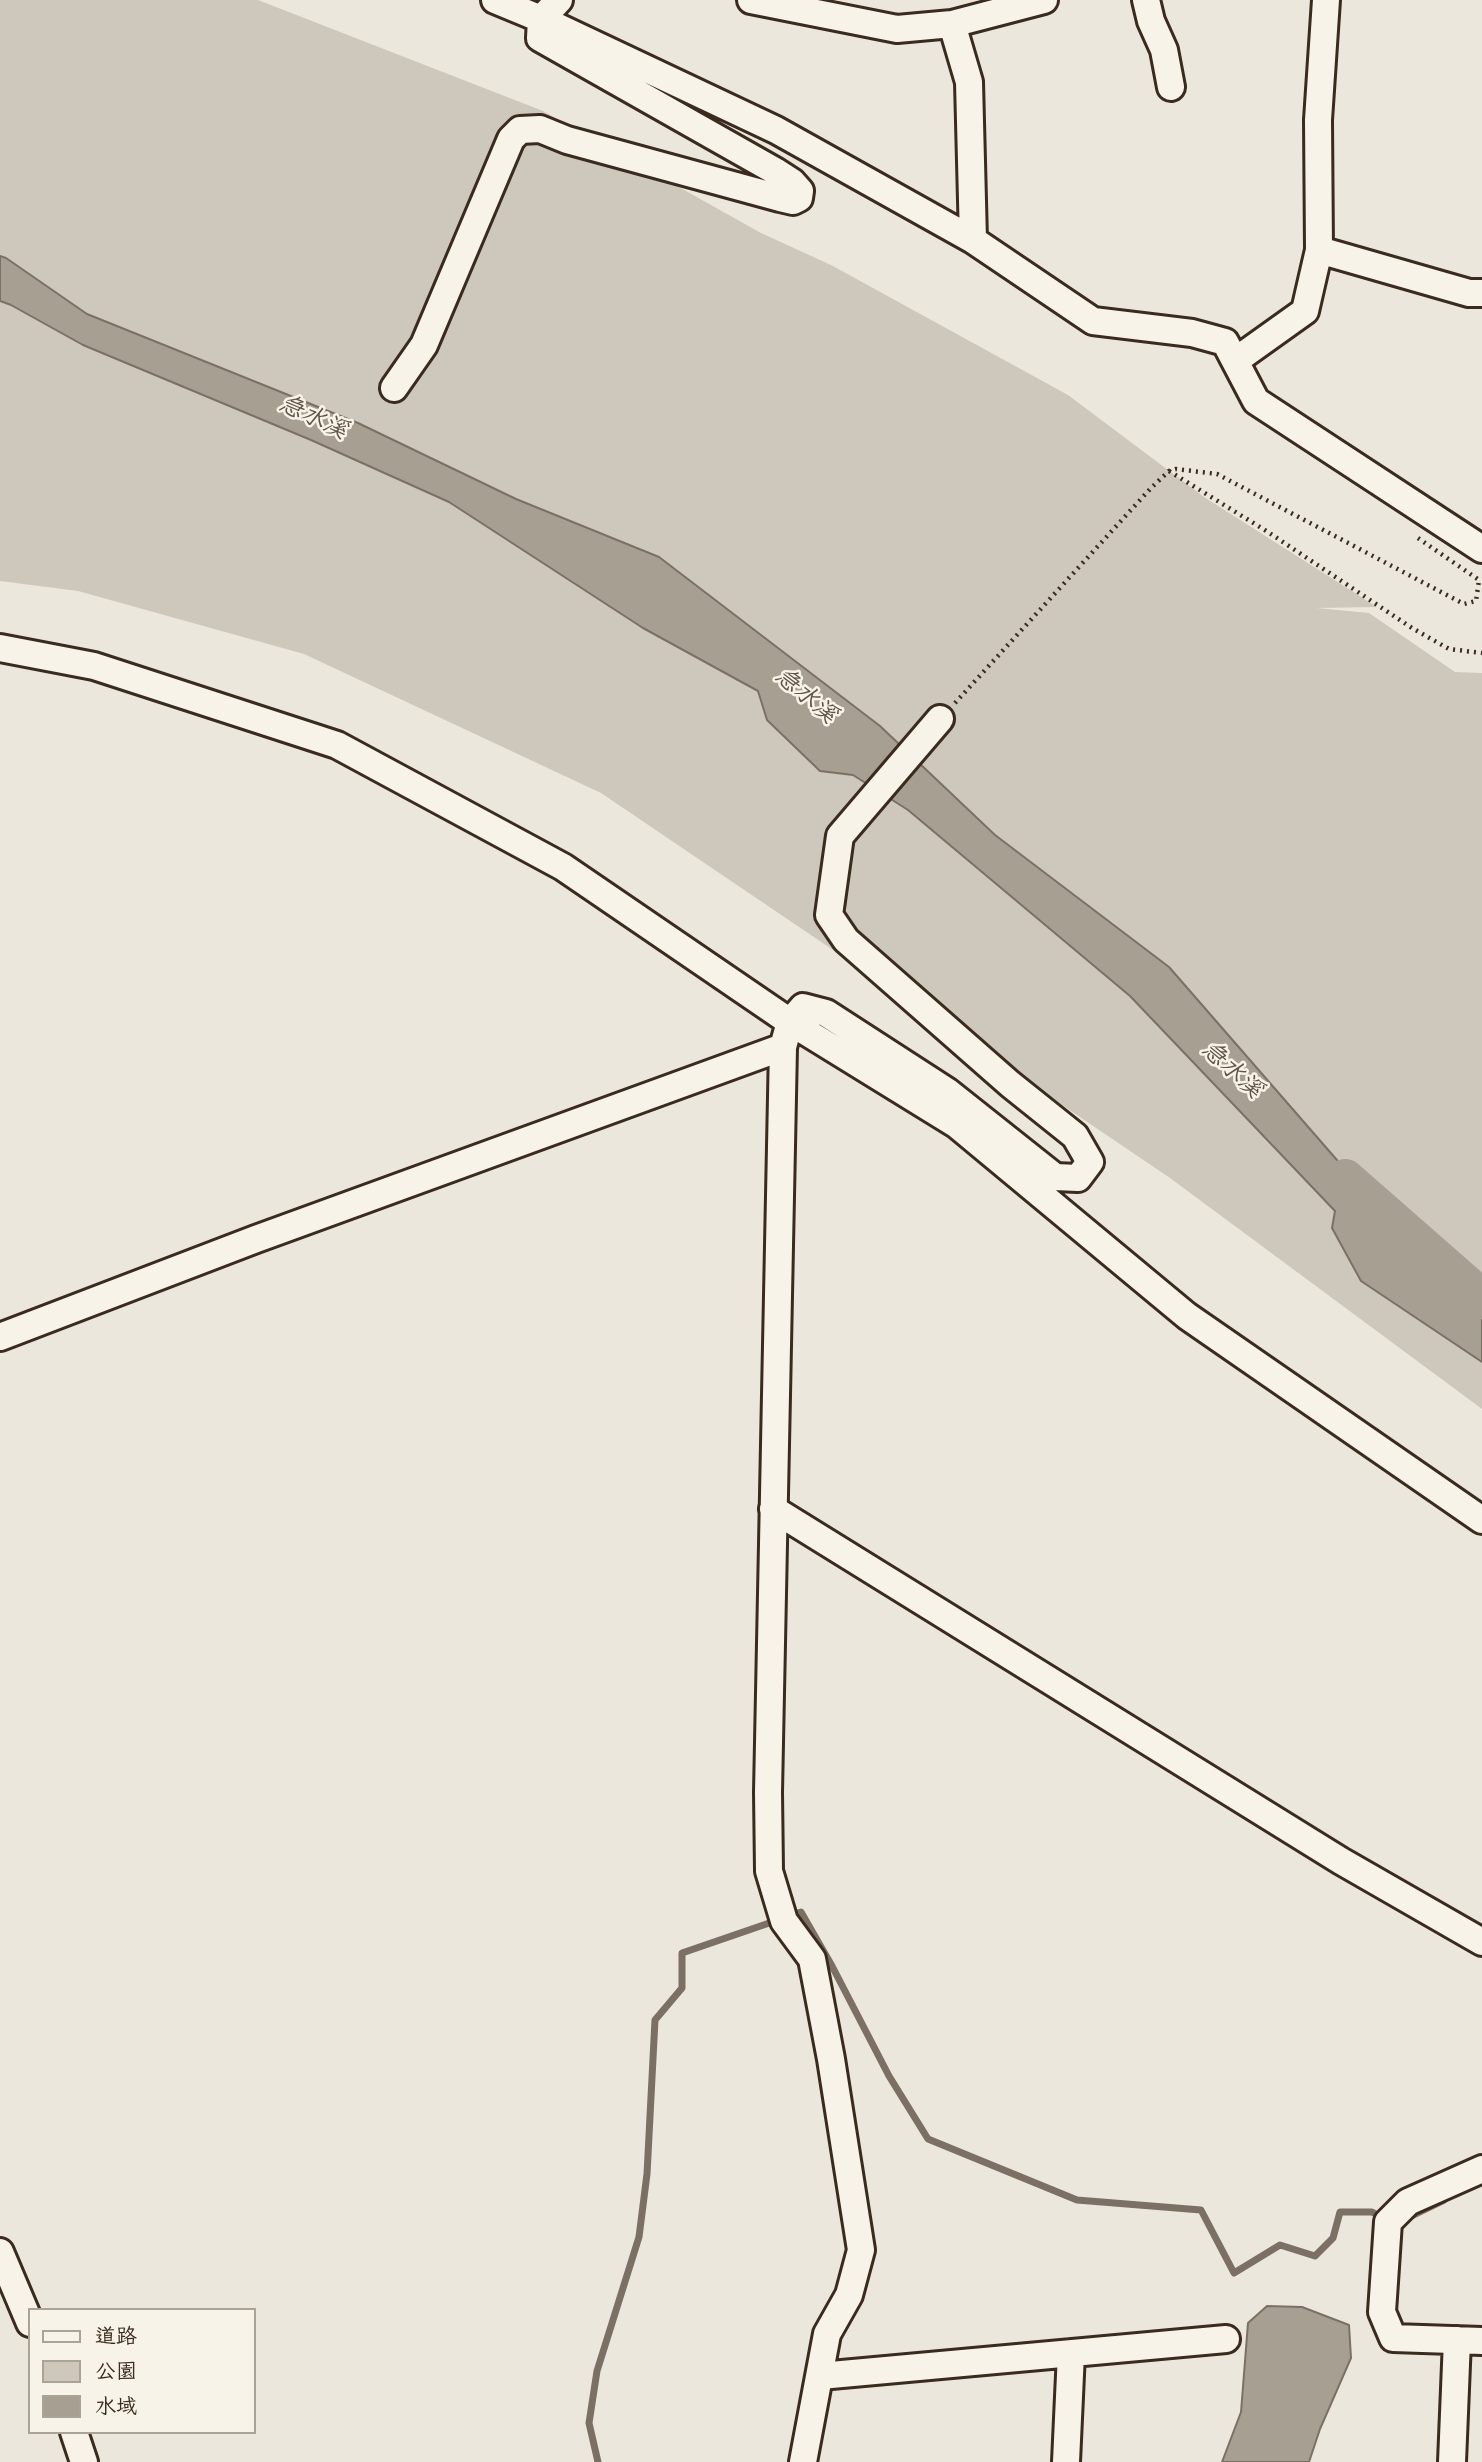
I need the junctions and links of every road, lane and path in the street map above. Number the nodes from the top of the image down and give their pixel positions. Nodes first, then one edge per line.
1 (495, 0) edge
2 (751, 0) edge
3 (1044, 0) edge
4 (1146, 0) edge
5 (1327, 0) edge
6 (550, 9) edge
7 (952, 24) junction
8 (1171, 87) dead end
9 (973, 240) junction
10 (1319, 250) junction
11 (1482, 293) edge
12 (1235, 362) junction
13 (394, 388) dead end
14 (1169, 471) junction
15 (1411, 534) dead end
16 (1482, 548) edge
17 (0, 648) edge
18 (1482, 653) edge
19 (940, 719) joint
20 (787, 1035) junction
21 (0, 1337) edge
22 (773, 1509) junction
23 (1482, 1520) edge
24 (1482, 1942) edge
25 (1482, 2169) edge
26 (0, 2252) edge
27 (28, 2318) edge
28 (1226, 2339) dead end
29 (1470, 2341) edge
30 (1071, 2353) junction
31 (820, 2376) junction
32 (75, 2434) edge
33 (84, 2462) edge
34 (803, 2462) edge
35 (1066, 2462) edge
36 (1452, 2462) edge

1 - 6 street
2 - 7 street
3 - 7 street
4 - 8 street
5 - 10 street
6 - 9 street
6 - 13 street
7 - 9 street
9 - 12 street
10 - 11 street
10 - 12 street
12 - 16 street
14 - 15 path
14 - 18 path
14 - 19 path
17 - 20 street
19 - 20 street
20 - 21 street
20 - 22 street
20 - 23 street
22 - 24 street
22 - 31 street
25 - 29 street
26 - 27 street
28 - 30 street
29 - 36 street
30 - 31 street
30 - 35 street
31 - 34 street
32 - 33 street

